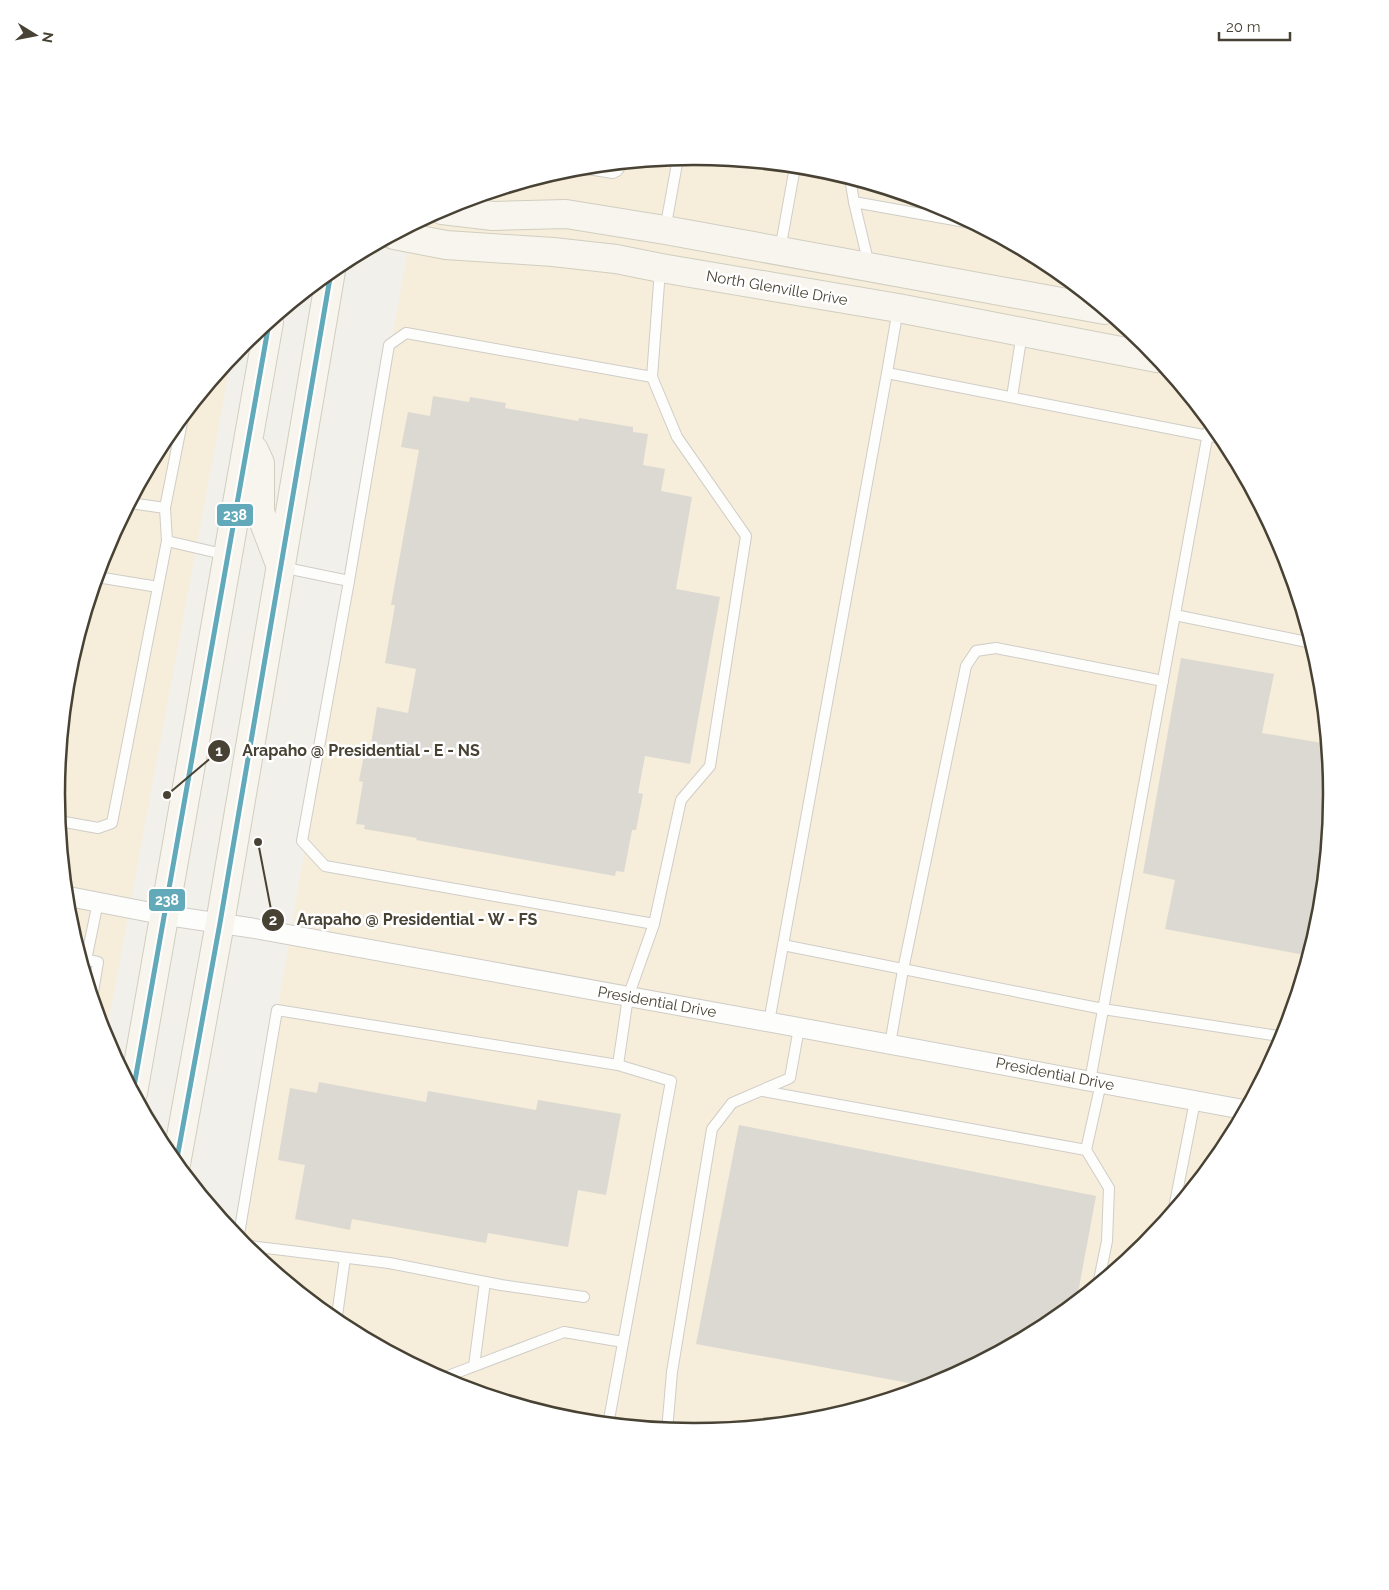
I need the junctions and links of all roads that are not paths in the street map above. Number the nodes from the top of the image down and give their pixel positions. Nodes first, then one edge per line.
1 (677, 166) edge
2 (794, 174) edge
3 (851, 186) edge
4 (854, 202) junction
5 (457, 212) edge
6 (948, 219) edge
7 (665, 230) junction
8 (403, 237) edge
9 (780, 251) junction
10 (660, 268) junction
11 (869, 268) junction
12 (329, 283) edge
13 (898, 308) junction
14 (1092, 308) edge
15 (1022, 332) junction
16 (267, 333) edge
17 (1145, 356) edge
18 (887, 372) junction
19 (652, 376) junction
20 (1012, 397) junction
21 (1209, 432) edge
22 (180, 433) edge
23 (1208, 436) junction
24 (249, 437) junction
25 (1212, 437) edge
26 (137, 504) edge
27 (165, 508) junction
28 (167, 541) junction
29 (228, 555) junction
30 (281, 567) junction
31 (104, 578) edge
32 (348, 581) junction
33 (158, 587) junction
34 (1175, 615) junction
35 (1305, 642) edge
36 (1163, 681) junction
37 (66, 822) edge
38 (73, 897) edge
39 (98, 902) junction
40 (164, 915) junction
41 (220, 923) junction
42 (654, 924) junction
43 (783, 945) junction
44 (85, 955) edge
45 (87, 960) edge
46 (903, 970) junction
47 (94, 985) edge
48 (628, 997) junction
49 (1103, 1009) junction
50 (769, 1022) junction
51 (799, 1028) junction
52 (1276, 1036) edge
53 (890, 1044) junction
54 (618, 1066) junction
55 (1096, 1082) junction
56 (136, 1084) edge
57 (763, 1091) junction
58 (1195, 1101) junction
59 (1240, 1109) edge
60 (1086, 1150) junction
61 (178, 1154) edge
62 (1175, 1201) edge
63 (240, 1230) edge
64 (256, 1247) edge
65 (344, 1258) junction
66 (1100, 1276) edge
67 (486, 1282) junction
68 (584, 1297) dead end
69 (337, 1313) edge
70 (623, 1342) junction
71 (474, 1366) junction
72 (450, 1375) edge
73 (609, 1419) edge
74 (668, 1423) edge

1 - 7 lane
2 - 9 lane
3 - 4 lane
4 - 6 lane
4 - 11 lane
5 - 7 main road
7 - 9 main road
7 - 10 main road
8 - 10 main road, North Glenville Drive
9 - 11 main road
10 - 13 main road, North Glenville Drive
10 - 19 lane
11 - 14 main road
12 - 30 main road
13 - 15 main road, North Glenville Drive
13 - 18 lane
15 - 17 main road, North Glenville Drive
15 - 20 lane
16 - 24 main road
18 - 20 lane
18 - 43 lane
19 - 32 lane
19 - 42 lane
20 - 23 lane
21 - 23 lane
22 - 27 lane
23 - 25 lane
23 - 34 lane
24 - 29 main road
24 - 30 main road
26 - 27 lane
27 - 28 lane
28 - 29 lane
28 - 33 lane
29 - 40 main road
30 - 32 lane
30 - 41 main road
31 - 33 lane
32 - 42 lane
33 - 37 lane
34 - 35 lane
34 - 36 lane
36 - 46 lane
36 - 49 lane
38 - 39 street, Presidential Drive
39 - 40 street, Presidential Drive
39 - 44 lane
40 - 41 street, Presidential Drive
40 - 56 main road
41 - 48 street, Presidential Drive
41 - 61 main road
42 - 48 lane
43 - 46 lane
43 - 50 lane
45 - 47 lane
46 - 49 lane
46 - 53 lane
48 - 50 street, Presidential Drive
48 - 54 lane
49 - 52 lane
49 - 55 lane
50 - 51 street, Presidential Drive
51 - 53 street, Presidential Drive
51 - 57 lane
53 - 55 street, Presidential Drive
54 - 63 lane
54 - 70 lane
55 - 58 street, Presidential Drive
55 - 60 lane
57 - 60 lane
57 - 74 lane
58 - 59 street, Presidential Drive
58 - 62 lane
60 - 66 lane
64 - 65 lane
65 - 67 lane
65 - 69 lane
67 - 68 lane
67 - 71 lane
70 - 71 lane
70 - 73 lane
71 - 72 lane

